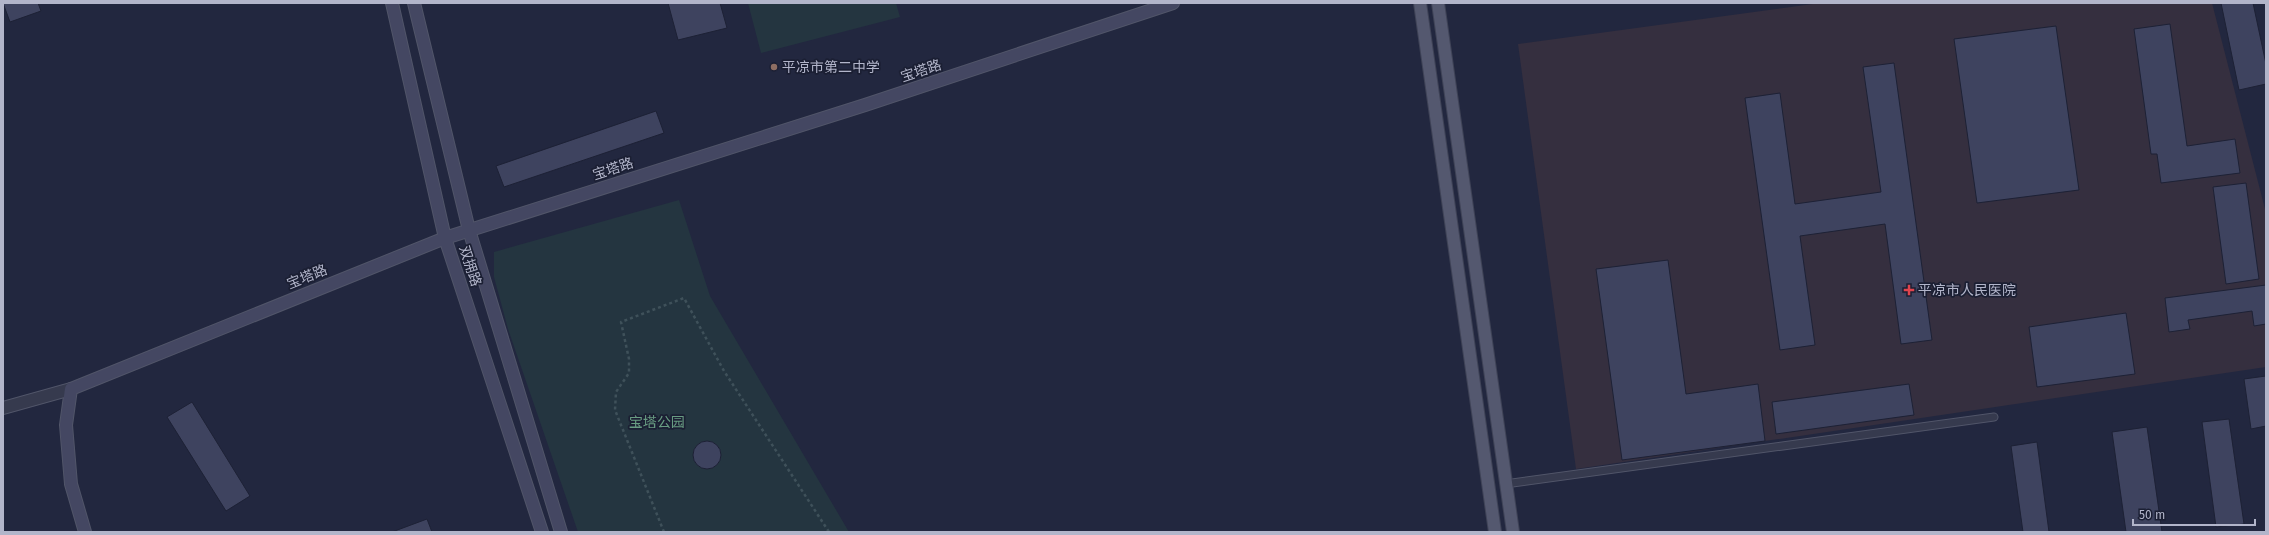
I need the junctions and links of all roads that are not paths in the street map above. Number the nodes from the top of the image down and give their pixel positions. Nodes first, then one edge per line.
1 (392, 3) edge
2 (414, 3) edge
3 (1173, 3) edge
4 (1420, 3) edge
5 (1438, 3) edge
6 (469, 230) junction
7 (445, 238) junction
8 (1474, 259) junction
9 (1456, 263) junction
10 (71, 389) junction
11 (3, 408) edge
12 (1994, 417) dead end
13 (1506, 484) junction
14 (85, 532) edge
15 (542, 532) edge
16 (561, 532) edge
17 (1495, 532) edge
18 (1513, 532) edge

1 - 7 street, 双拥路
2 - 6 street, 双拥路
3 - 6 street, 宝塔路
4 - 9 main road
5 - 8 main road
6 - 7 street, 宝塔路
6 - 16 street, 双拥路
7 - 10 street, 宝塔路
7 - 15 street, 双拥路
8 - 9 main road
8 - 13 main road
9 - 17 main road
10 - 11 street
10 - 14 street
12 - 13 lane
13 - 18 main road

